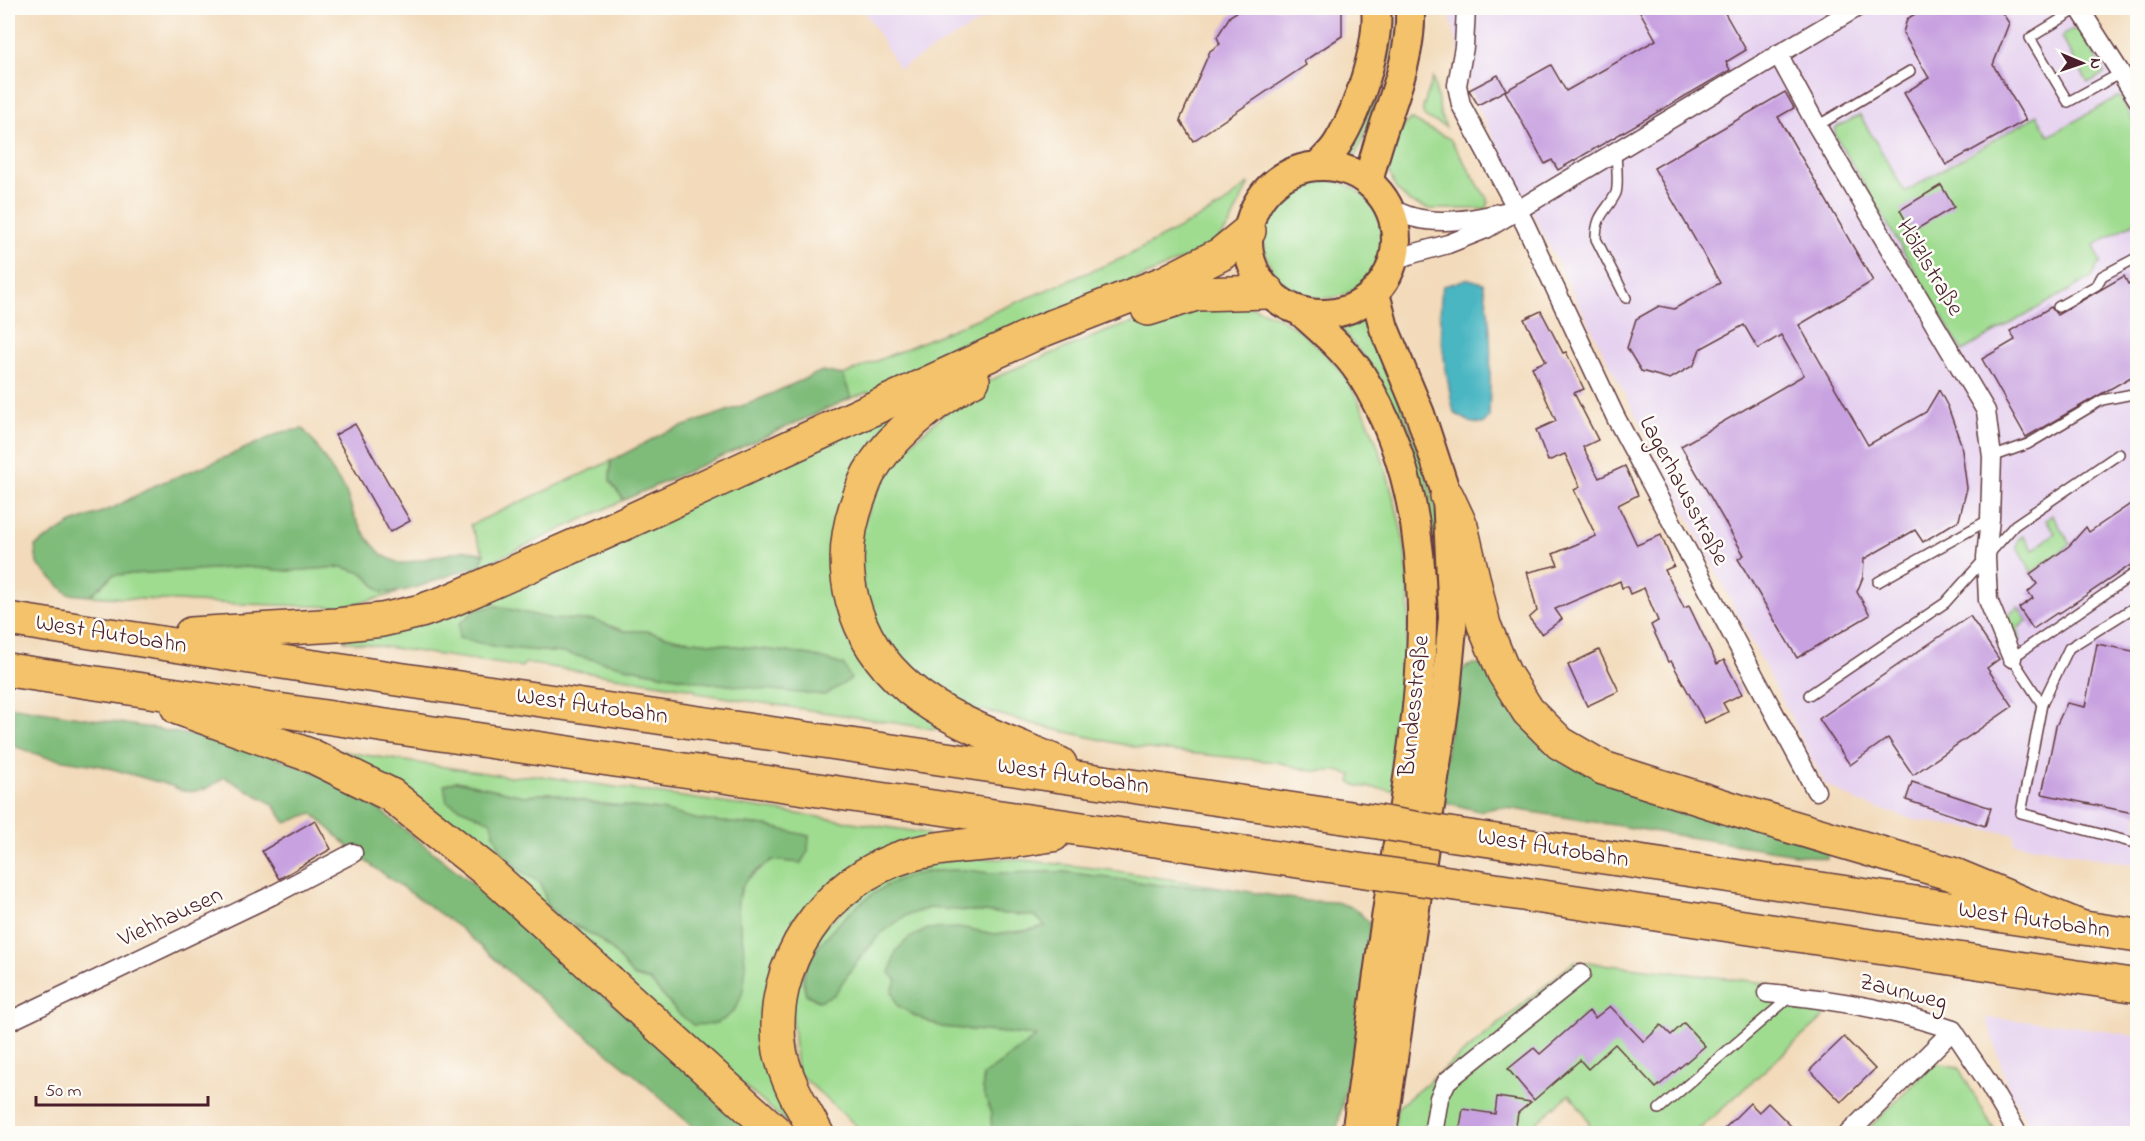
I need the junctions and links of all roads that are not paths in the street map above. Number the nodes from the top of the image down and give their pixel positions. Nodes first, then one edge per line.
1 (1376, 8) edge
2 (1410, 8) edge
3 (1466, 8) edge
4 (1856, 8) edge
5 (2079, 8) edge
6 (1778, 54) junction
7 (1910, 71) dead end
8 (2121, 73) junction
9 (2138, 100) edge
10 (1817, 126) junction
11 (1616, 150) junction
12 (1317, 166) junction
13 (1369, 180) junction
14 (1388, 206) junction
15 (1517, 209) junction
16 (1248, 231) junction
17 (2138, 257) edge
18 (1393, 261) junction
19 (1268, 292) junction
20 (1375, 293) junction
21 (1626, 298) dead end
22 (2058, 307) dead end
23 (1300, 311) junction
24 (2138, 393) edge
25 (2119, 454) dead end
26 (1992, 457) junction
27 (1447, 496) junction
28 (1990, 519) junction
29 (1986, 557) junction
30 (2138, 571) edge
31 (1878, 582) dead end
32 (2138, 605) edge
33 (8, 620) edge
34 (132, 639) junction
35 (2012, 658) junction
36 (8, 670) edge
37 (123, 687) junction
38 (1809, 695) dead end
39 (2042, 704) junction
40 (1100, 781) junction
41 (1816, 791) dead end
42 (1093, 831) junction
43 (2138, 844) edge
44 (353, 853) dead end
45 (2080, 927) junction
46 (2138, 936) edge
47 (1581, 974) dead end
48 (2138, 986) edge
49 (1767, 993) dead end
50 (1792, 995) junction
51 (8, 1022) edge
52 (1953, 1030) junction
53 (1659, 1109) dead end
54 (778, 1134) edge
55 (817, 1134) edge
56 (1356, 1134) edge
57 (1382, 1134) edge
58 (1433, 1134) edge
59 (1848, 1134) edge
60 (2018, 1134) edge

1 - 12 main road
2 - 13 main road
3 - 15 street, Lagerhausstraße
4 - 6 street
5 - 8 street
5 - 8 lane
6 - 10 street, Hölzlstraße
6 - 11 street
7 - 10 lane
8 - 9 street
10 - 26 street, Hölzlstraße
11 - 15 street
11 - 21 lane
12 - 13 main road, Bundesstraße
12 - 16 main road, Bundesstraße
13 - 14 main road, Bundesstraße
14 - 15 street
14 - 18 main road, Bundesstraße
15 - 18 street
15 - 41 street, Lagerhausstraße
16 - 19 main road, Bundesstraße
16 - 34 highway
17 - 22 lane
18 - 20 main road, Bundesstraße
19 - 23 main road, Bundesstraße
19 - 40 highway
20 - 23 main road, Bundesstraße
20 - 27 main road, Bundesstraße
23 - 56 main road, Bundesstraße
24 - 26 lane
25 - 29 lane
26 - 28 street, Hölzlstraße
27 - 45 highway
27 - 57 main road, Bundesstraße
28 - 29 street, Hölzlstraße
28 - 31 lane
29 - 35 street, Hölzlstraße
29 - 38 lane
30 - 35 lane
32 - 39 lane
33 - 34 highway, West Autobahn
34 - 40 highway, West Autobahn
35 - 39 lane
36 - 37 highway, West Autobahn
37 - 42 highway, West Autobahn
37 - 54 highway
39 - 43 lane
40 - 45 highway, West Autobahn, bridge
42 - 48 highway, West Autobahn, bridge
42 - 55 highway
44 - 51 street, Viehhausen
45 - 46 highway, West Autobahn
47 - 58 street
49 - 50 street, Zaunweg
50 - 52 street, Zaunweg
50 - 53 lane
52 - 59 street, Zaunweg
52 - 60 street

